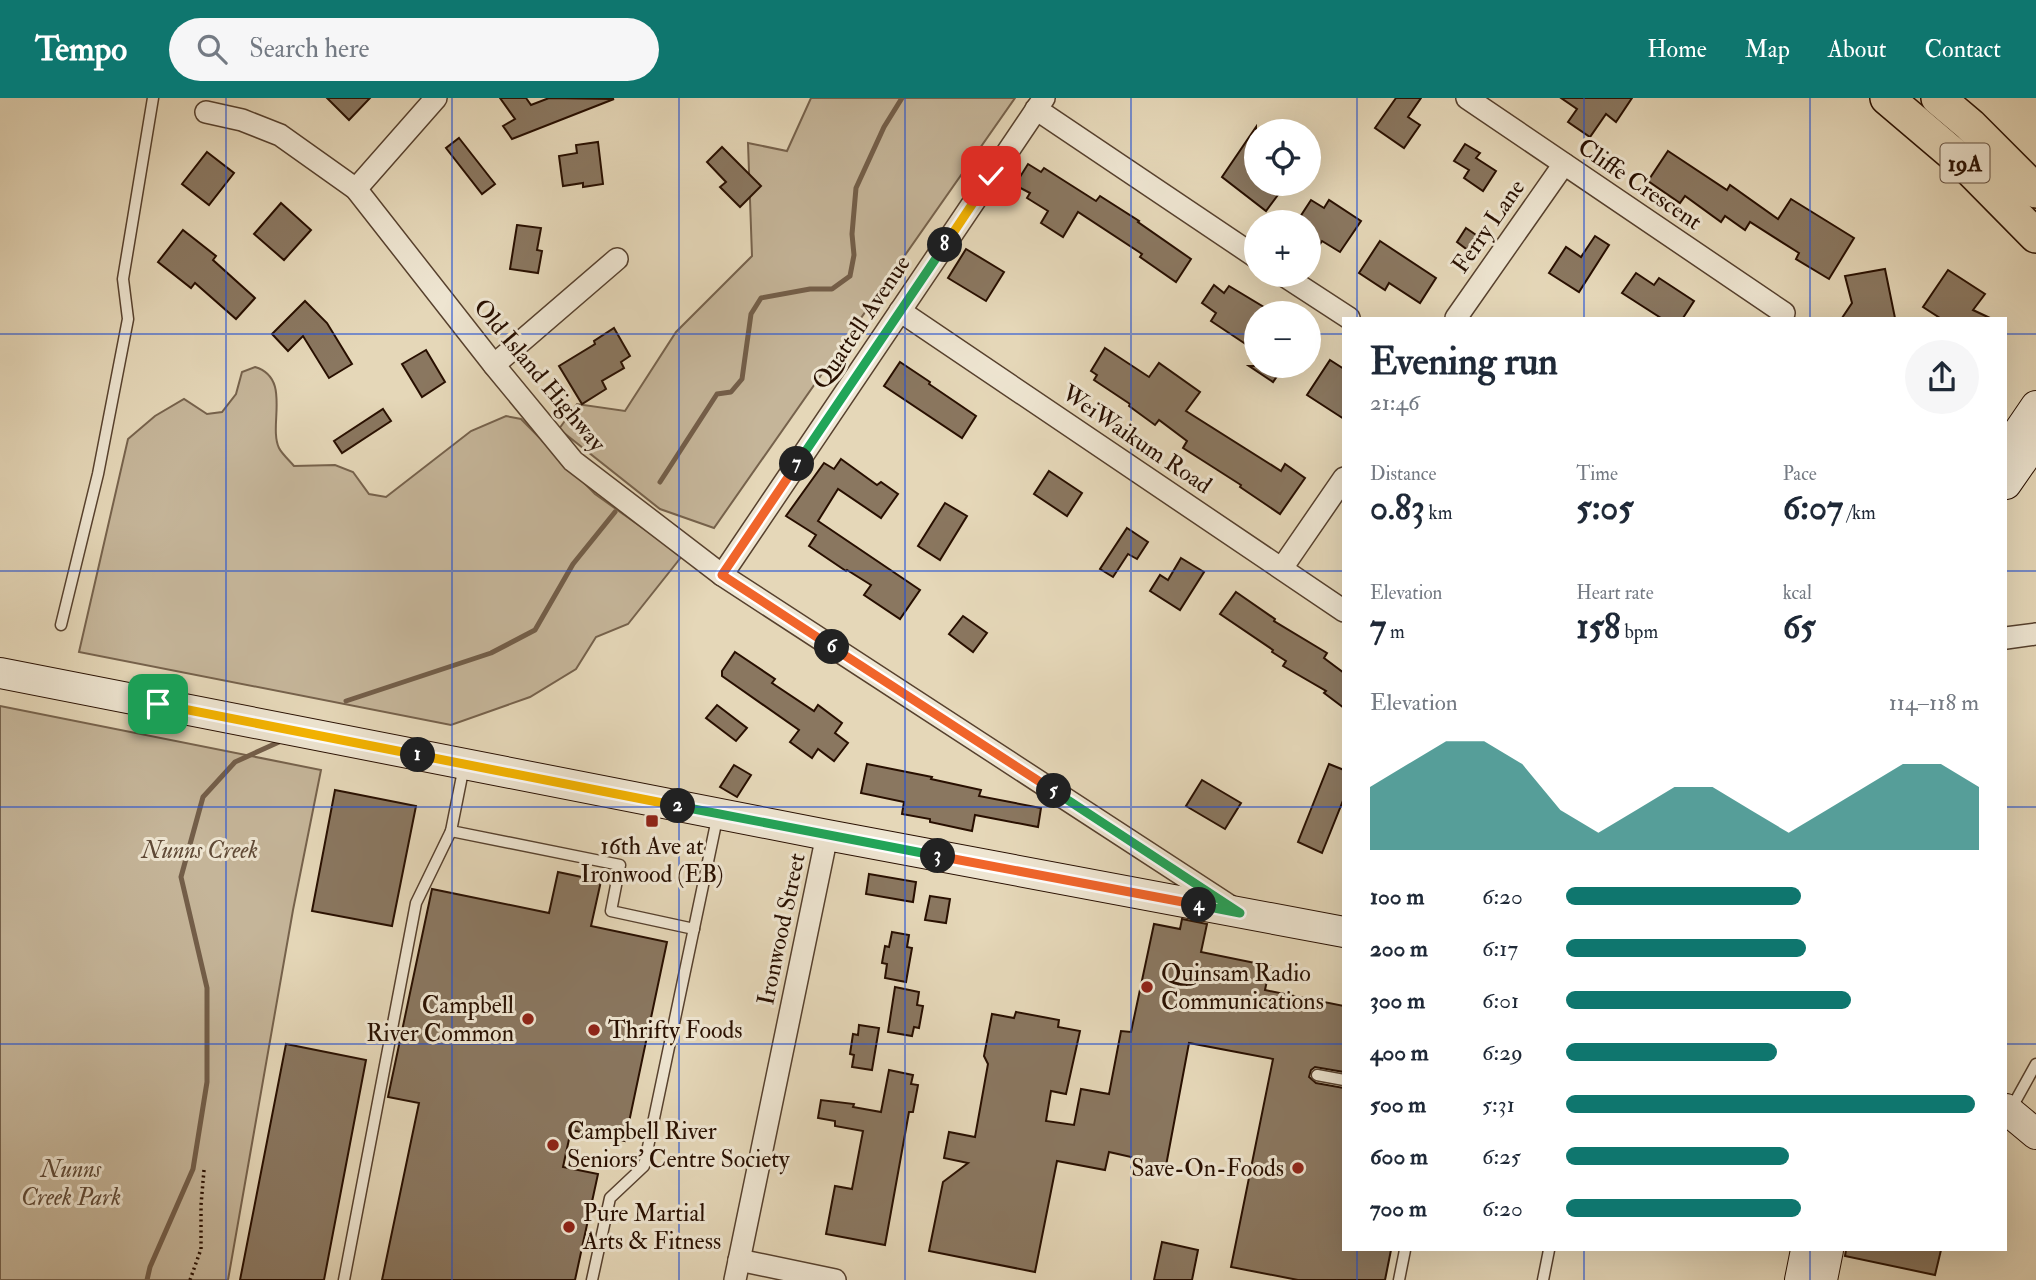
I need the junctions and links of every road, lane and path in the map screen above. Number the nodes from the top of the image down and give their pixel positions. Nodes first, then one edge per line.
1 (153, 98) edge
2 (436, 98) edge
3 (1467, 98) edge
4 (1888, 98) edge
5 (1938, 98) edge
6 (1040, 103) edge
7 (206, 112) dead end
8 (1564, 164) junction
9 (356, 189) junction
10 (2036, 191) edge
11 (2036, 236) edge
12 (1244, 248) edge
13 (617, 259) dead end
14 (1301, 287) edge
15 (900, 312) junction
16 (1784, 313) dead end
17 (1347, 317) edge
18 (1457, 317) edge
19 (494, 365) junction
20 (2036, 406) edge
21 (2036, 440) edge
22 (2007, 449) edge
23 (1342, 481) edge
24 (2007, 483) edge
25 (1282, 568) junction
26 (722, 575) junction
27 (1342, 610) edge
28 (61, 625) dead end
29 (2036, 634) edge
30 (2007, 638) edge
31 (0, 673) edge
32 (464, 764) junction
33 (718, 814) junction
34 (450, 831) junction
35 (827, 835) junction
36 (1240, 913) junction
37 (694, 929) junction
38 (1342, 932) edge
39 (2036, 1064) edge
40 (1317, 1074) dead end
41 (1342, 1080) edge
42 (2008, 1110) edge
43 (2036, 1134) edge
44 (204, 1170) dead end
45 (1405, 1251) edge
46 (1549, 1251) edge
47 (1806, 1251) edge
48 (1828, 1251) edge
49 (737, 1270) edge
50 (190, 1280) edge
51 (344, 1280) edge
52 (592, 1280) edge
53 (835, 1280) edge
54 (1399, 1280) edge
55 (1543, 1280) edge
56 (1800, 1280) edge
57 (1822, 1280) edge

1 - 28 lane
2 - 9 street
3 - 8 street, Cliffe Crescent
4 - 11 main road, 19A
5 - 10 main road, 19A
6 - 12 street
6 - 15 street, Quattell Avenue
7 - 9 street, Old Island Highway
8 - 16 street, Cliffe Crescent
8 - 18 street, Ferry Lane
9 - 19 street, Old Island Highway
13 - 19 street
14 - 17 street
15 - 25 street, WeiWaikum Road
15 - 26 street, Quattell Avenue
19 - 26 street, Old Island Highway
20 - 22 street
21 - 24 street
23 - 25 street
25 - 27 street, WeiWaikum Road
26 - 36 street, Old Island Highway
29 - 30 street
31 - 32 street
32 - 33 street
32 - 34 lane
33 - 35 street
33 - 37 lane
34 - 37 lane
34 - 51 lane
35 - 36 street
35 - 49 street, Ironwood Street
36 - 38 street
37 - 52 lane
39 - 42 lane
40 - 41 lane
42 - 43 street
44 - 50 path
45 - 54 lane
46 - 55 lane
47 - 56 street
48 - 57 street
49 - 53 street

